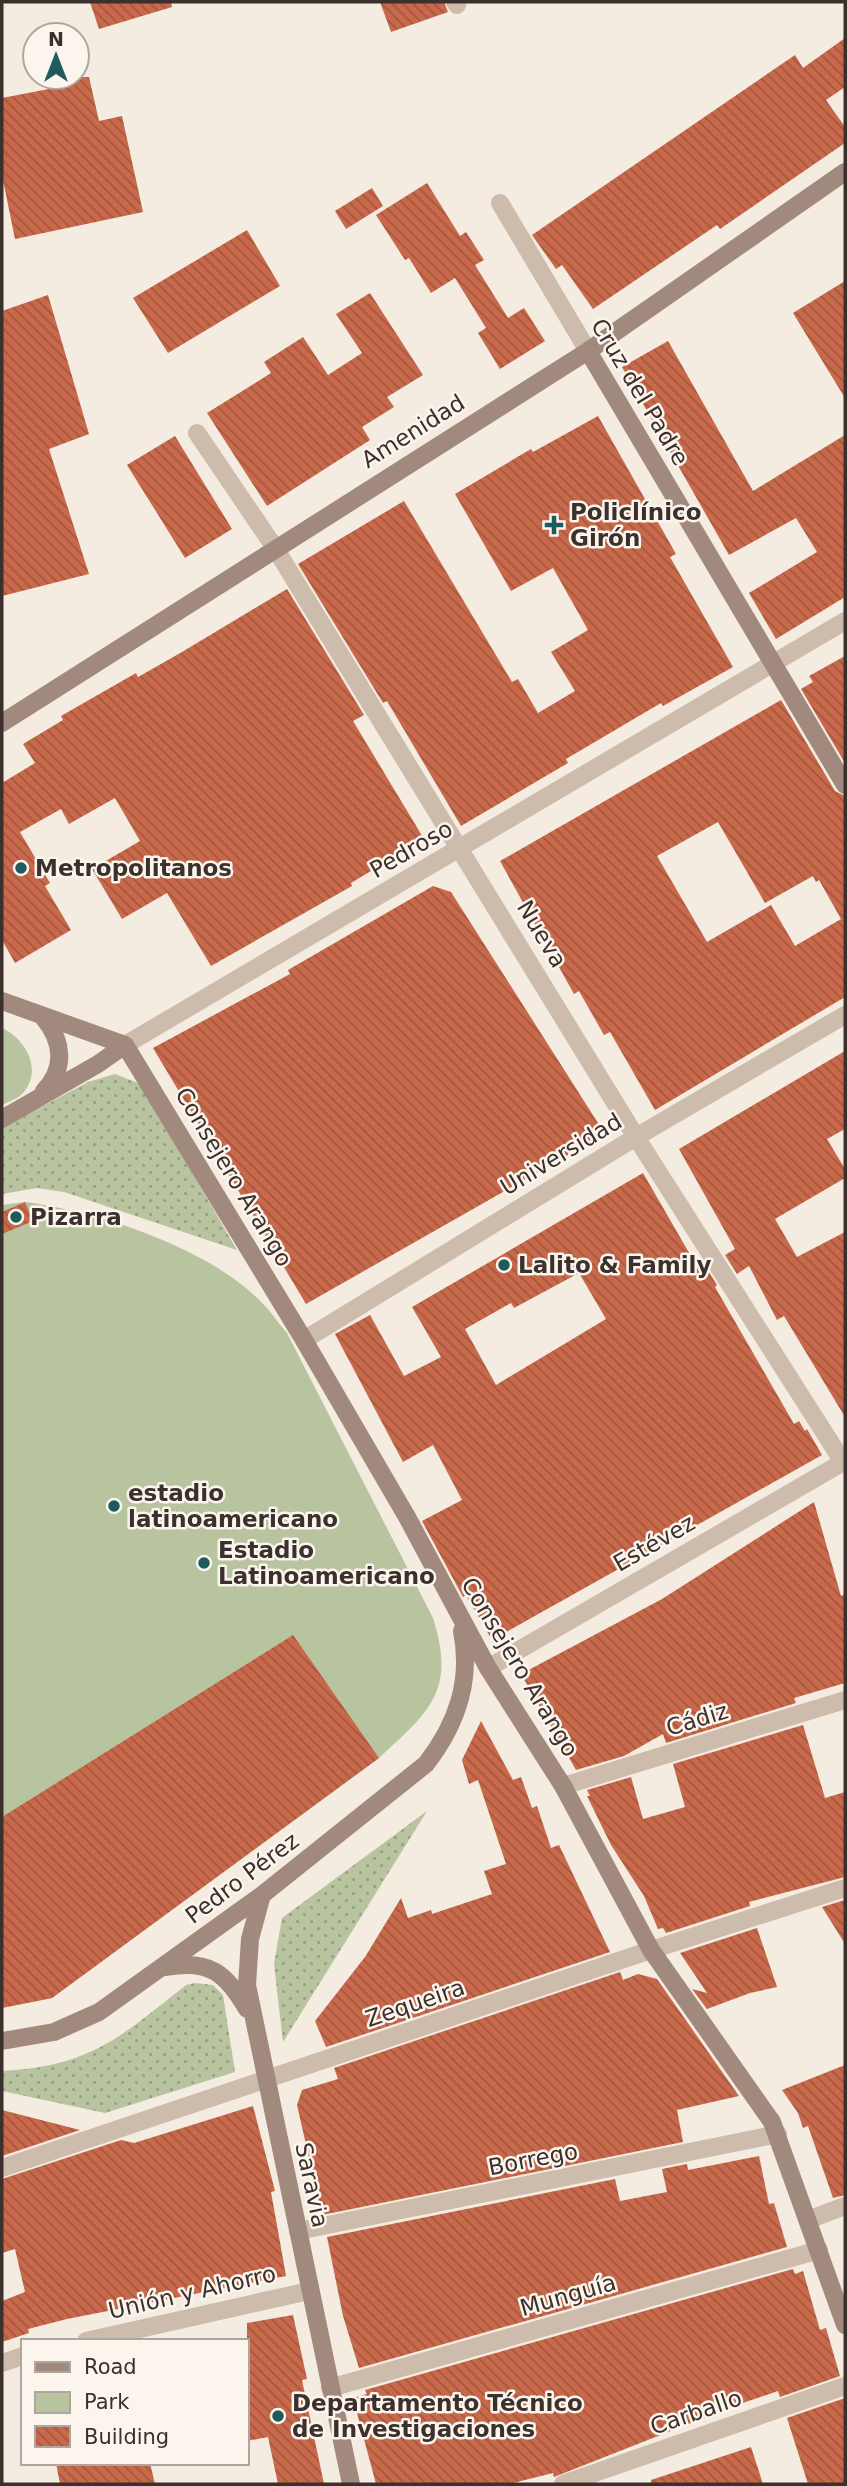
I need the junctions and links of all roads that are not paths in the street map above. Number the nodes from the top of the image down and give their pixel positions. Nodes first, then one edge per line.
1 (845, 172) edge
2 (500, 203) dead end
3 (588, 351) junction
4 (197, 433) dead end
5 (275, 548) junction
6 (845, 621) edge
7 (771, 664) junction
8 (2, 723) edge
9 (845, 785) edge
10 (460, 848) junction
11 (2, 1001) edge
12 (845, 1014) edge
13 (43, 1017) junction
14 (125, 1045) junction
15 (35, 1101) junction
16 (2, 1119) edge
17 (636, 1137) junction
18 (304, 1340) junction
19 (844, 1462) edge
20 (460, 1620) junction
21 (488, 1668) junction
22 (463, 1692) junction
23 (845, 1700) edge
24 (563, 1786) junction
25 (845, 1888) edge
26 (262, 1895) junction
27 (650, 1950) junction
28 (163, 1968) junction
29 (253, 2018) junction
30 (2, 2041) edge
31 (264, 2079) junction
32 (778, 2134) junction
33 (2, 2168) edge
34 (845, 2206) edge
35 (808, 2220) junction
36 (298, 2231) junction
37 (819, 2250) junction
38 (309, 2291) junction
39 (845, 2325) edge
40 (95, 2339) edge
41 (21, 2357) edge
42 (2, 2363) edge
43 (845, 2386) edge
44 (330, 2388) junction
45 (351, 2484) edge
46 (563, 2484) edge

1 - 3 street, Amenidad
2 - 3 street, Cruz del Padre
3 - 5 street, Amenidad
3 - 7 street, Cruz del Padre
4 - 5 street, Nueva
5 - 8 street, Amenidad
5 - 10 street, Nueva
6 - 7 street, Pedroso
7 - 9 street, Cruz del Padre
7 - 10 street, Pedroso
10 - 14 street, Pedroso
10 - 17 street, Nueva
11 - 13 street
12 - 17 street, Universidad
13 - 14 street
13 - 15 street
14 - 15 street, Pedroso
14 - 18 street, Consejero Arango
15 - 16 street, Pedroso
17 - 18 street, Universidad
17 - 19 street, Nueva
18 - 20 street, Consejero Arango
19 - 21 street, Estévez
20 - 21 street, Consejero Arango
20 - 22 street, Pedro Pérez
21 - 22 street, Pedro Pérez
21 - 24 street, Consejero Arango
22 - 26 street, Pedro Pérez
23 - 24 street, Cádiz
24 - 27 street, Consejero Arango
25 - 27 street, Zequeira
26 - 28 street, Pedro Pérez
26 - 29 street, Saravia
27 - 31 street, Zequeira
27 - 32 street, Consejero Arango
28 - 29 street
28 - 30 street, Pedro Pérez
29 - 31 street, Saravia
31 - 33 street, Zequeira
31 - 36 street, Saravia
32 - 35 street, Consejero Arango
32 - 36 street, Borrego
34 - 35 street
35 - 37 street, Consejero Arango
36 - 38 street, Saravia
37 - 39 street, Consejero Arango
37 - 44 street, Munguía
38 - 40 street, Unión y Ahorro
38 - 44 street, Saravia
41 - 42 street
43 - 46 street, Carballo
44 - 45 street, Saravia

